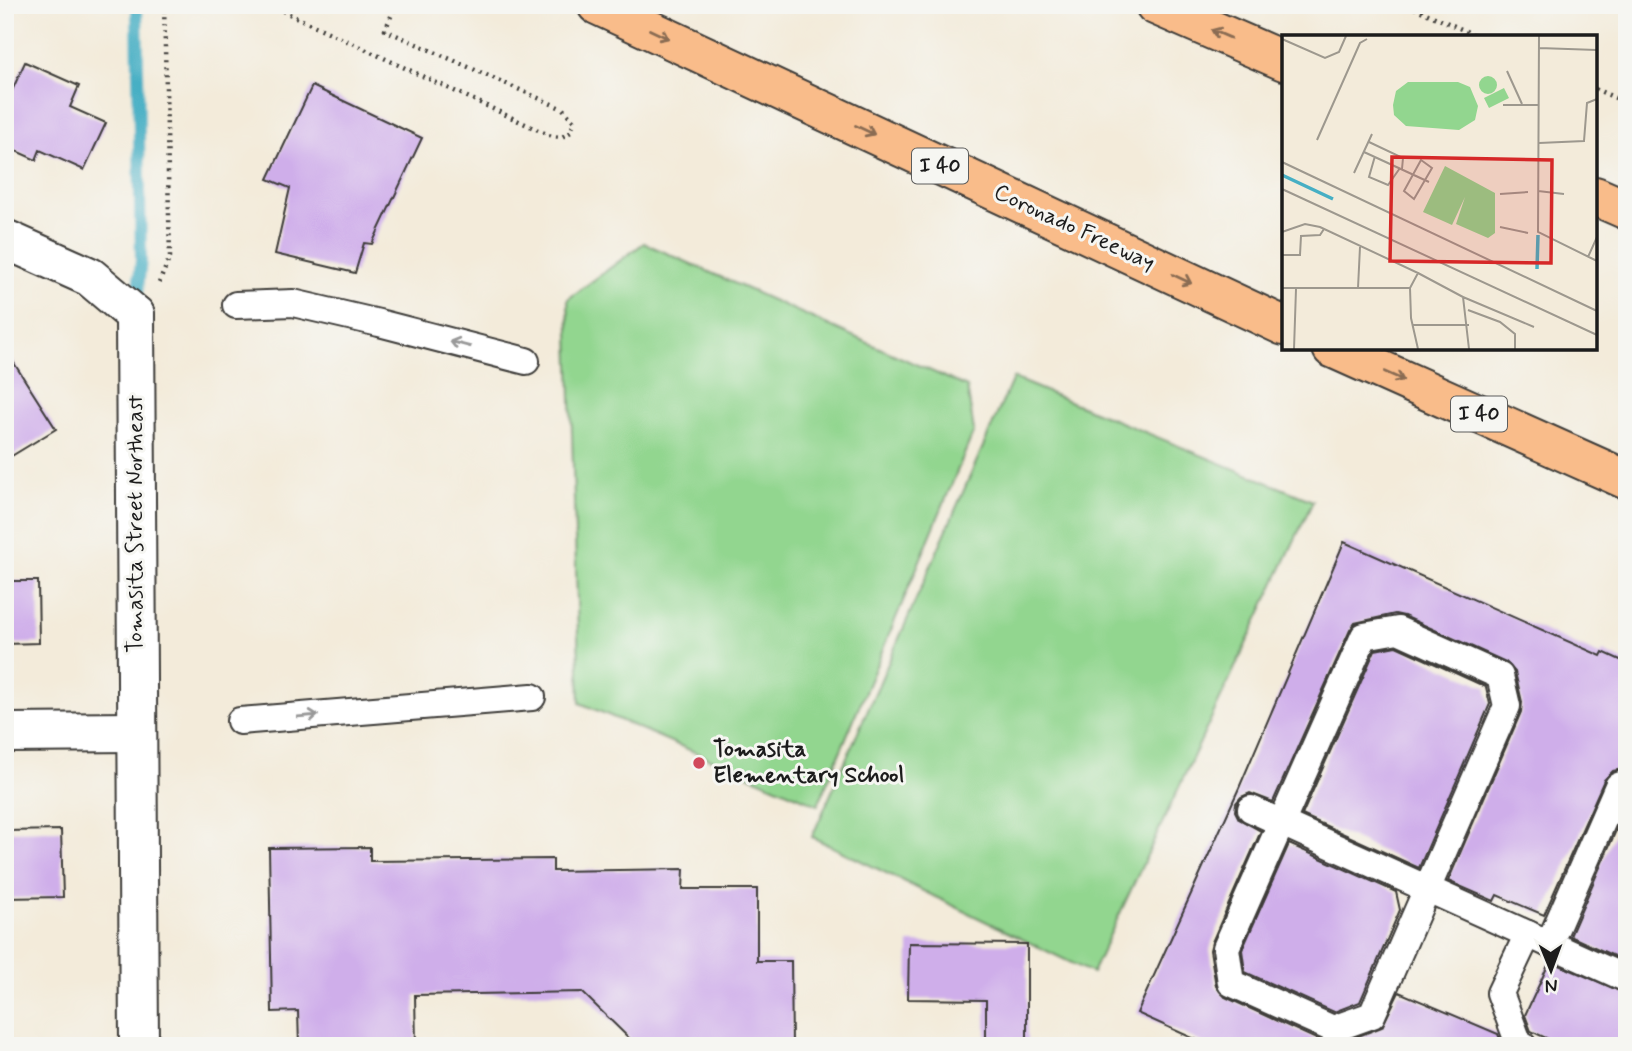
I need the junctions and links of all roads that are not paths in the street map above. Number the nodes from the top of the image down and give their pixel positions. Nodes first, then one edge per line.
1 (597, 5) edge
2 (1155, 5) edge
3 (1282, 60) edge
4 (1597, 198) edge
5 (1627, 210) edge
6 (5, 239) edge
7 (236, 305) dead end
8 (1282, 325) edge
9 (1336, 350) edge
10 (526, 361) dead end
11 (1627, 480) edge
12 (532, 697) dead end
13 (240, 722) dead end
14 (5, 733) edge
15 (137, 733) junction
16 (1627, 783) edge
17 (1251, 809) dead end
18 (1281, 823) junction
19 (1426, 889) junction
20 (1538, 939) junction
21 (1627, 979) edge
22 (139, 1046) edge
23 (1522, 1046) edge

1 -> 8 highway, Coronado Freeway / I 40
3 -> 2 highway
4 - 5 highway
6 - 15 street, Tomasita Street Northeast
10 -> 7 lane
9 -> 11 highway, I 40
13 -> 12 lane
14 - 15 street
15 - 22 street, Tomasita Street Northeast
16 - 20 lane
17 - 18 lane
18 - 19 lane
18 - 19 lane
18 - 19 lane
19 - 20 lane
20 - 21 lane
20 - 23 lane

